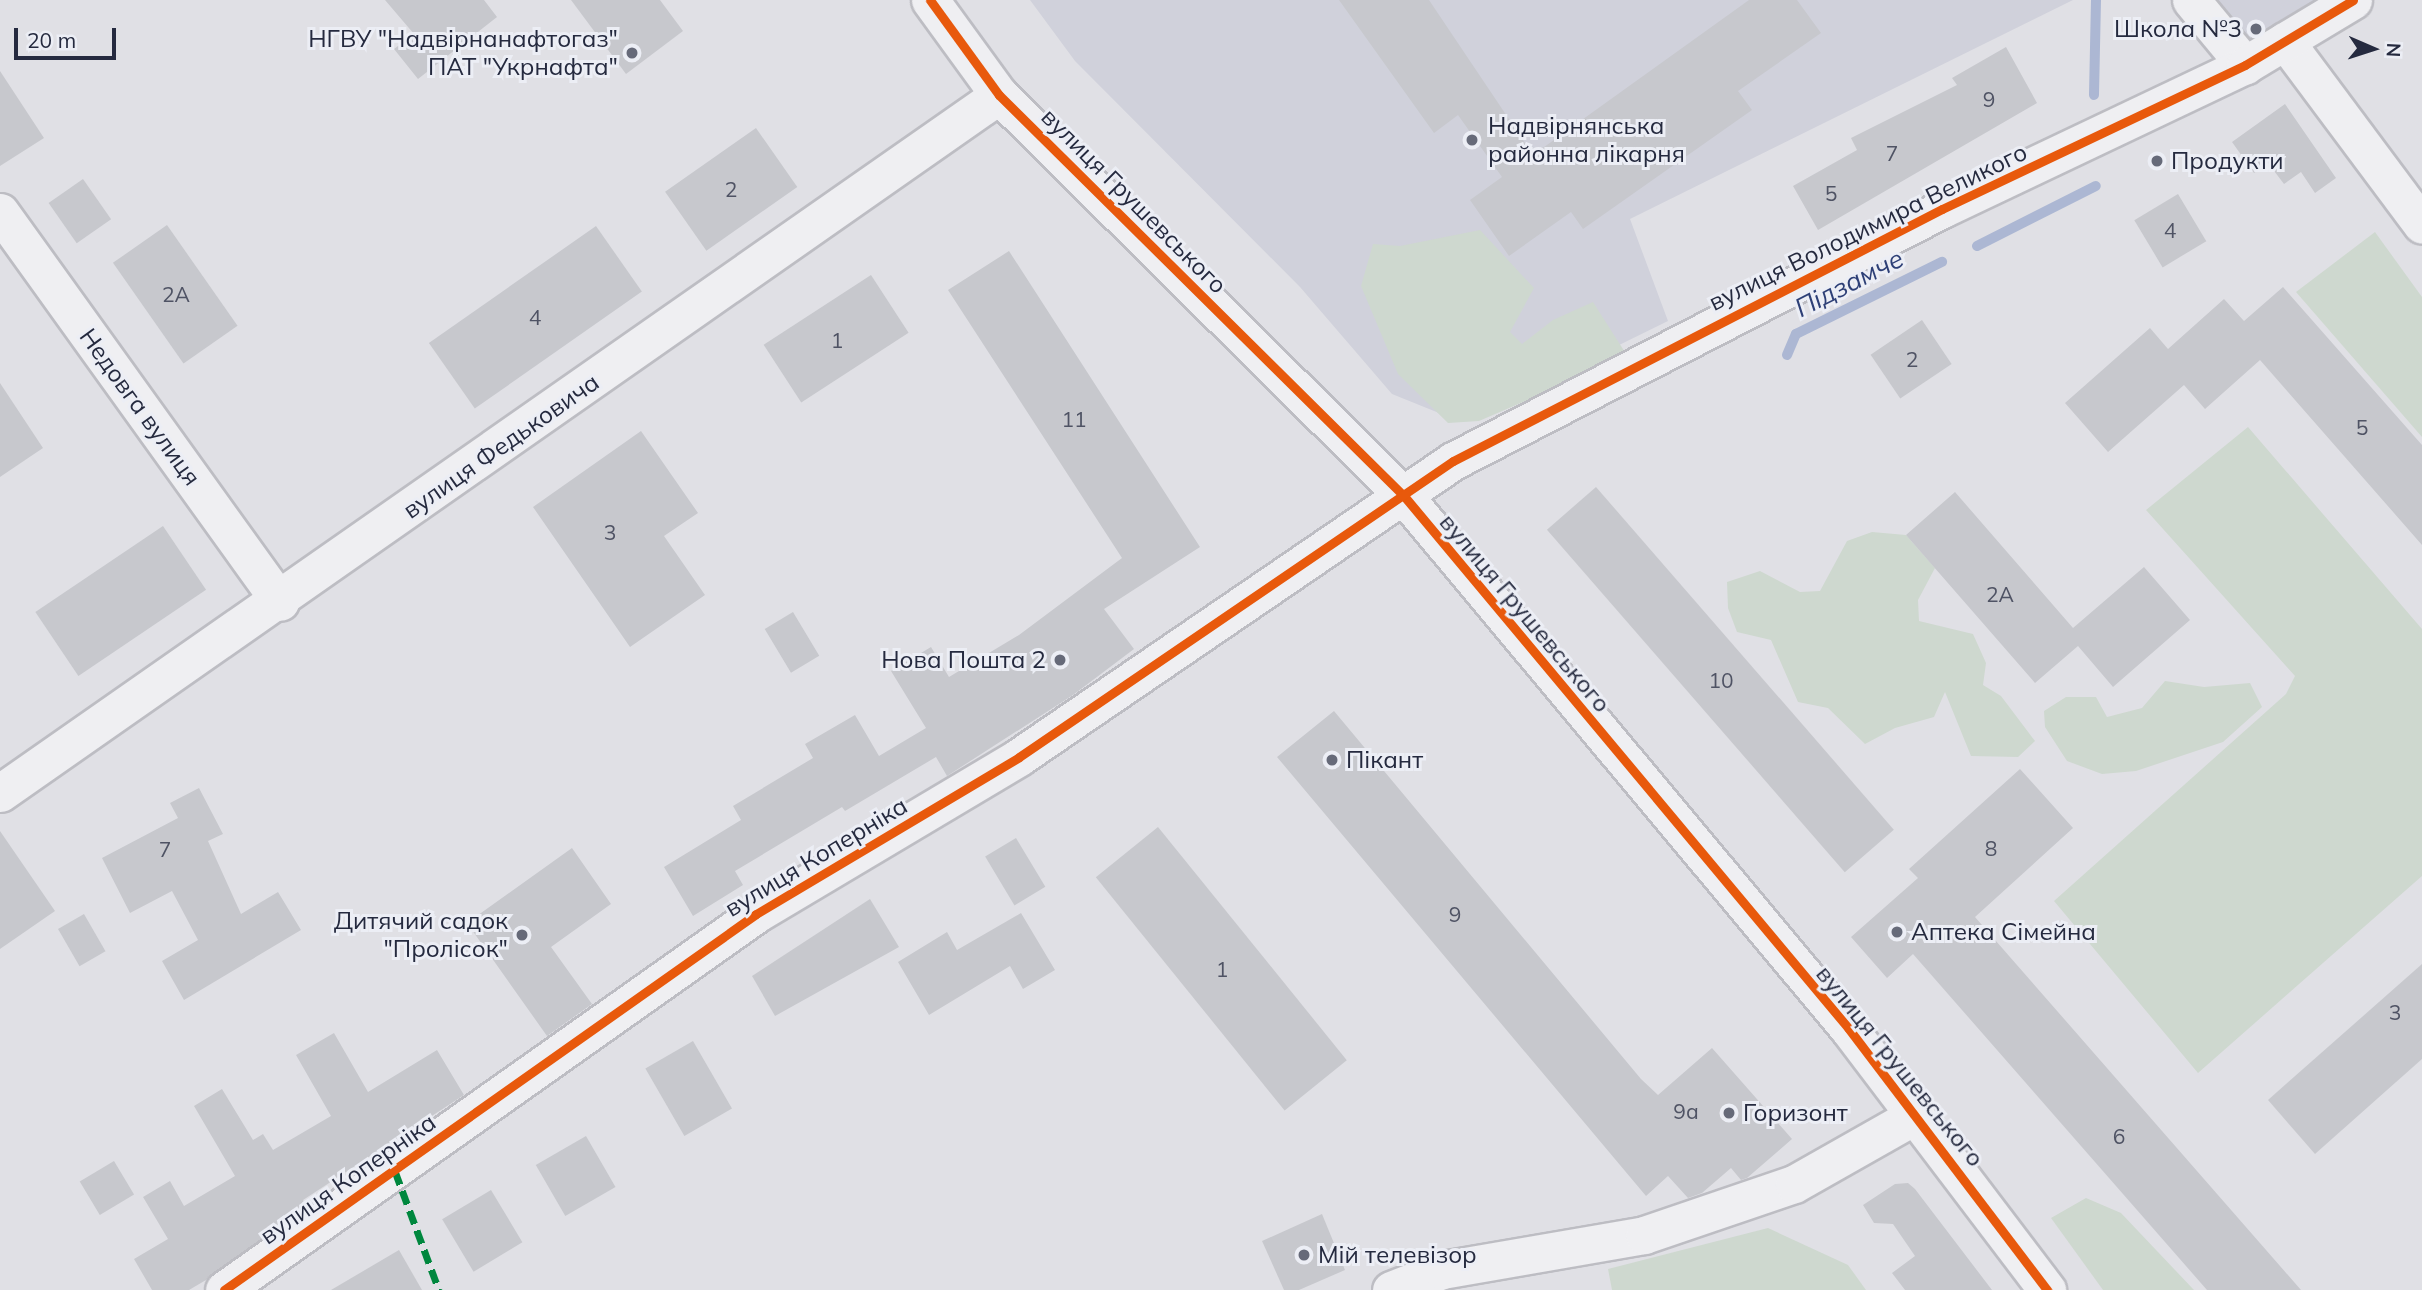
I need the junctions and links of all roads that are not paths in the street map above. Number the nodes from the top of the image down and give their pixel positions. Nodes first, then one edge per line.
1 (930, 0) edge
2 (2191, 0) edge
3 (2353, 0) edge
4 (2285, 41) junction
5 (2245, 65) junction
6 (999, 95) junction
7 (0, 212) edge
8 (2422, 225) edge
9 (1404, 496) junction
10 (280, 602) junction
11 (0, 793) edge
12 (1916, 1115) junction
13 (224, 1290) edge
14 (1391, 1290) edge
15 (2047, 1290) edge

1 - 6 street, вулиця Грушевського
2 - 5 street
3 - 4 street, вулиця Володимира Великого
4 - 5 street, вулиця Володимира Великого
4 - 8 street
5 - 9 street, вулиця Володимира Великого
6 - 9 street, вулиця Грушевського
6 - 10 street, вулиця Федьковича
7 - 10 street, Недовга вулиця
9 - 12 street, вулиця Грушевського
9 - 13 street, вулиця Коперніка
10 - 11 street, вулиця Федьковича
12 - 14 street
12 - 15 street, вулиця Грушевського

